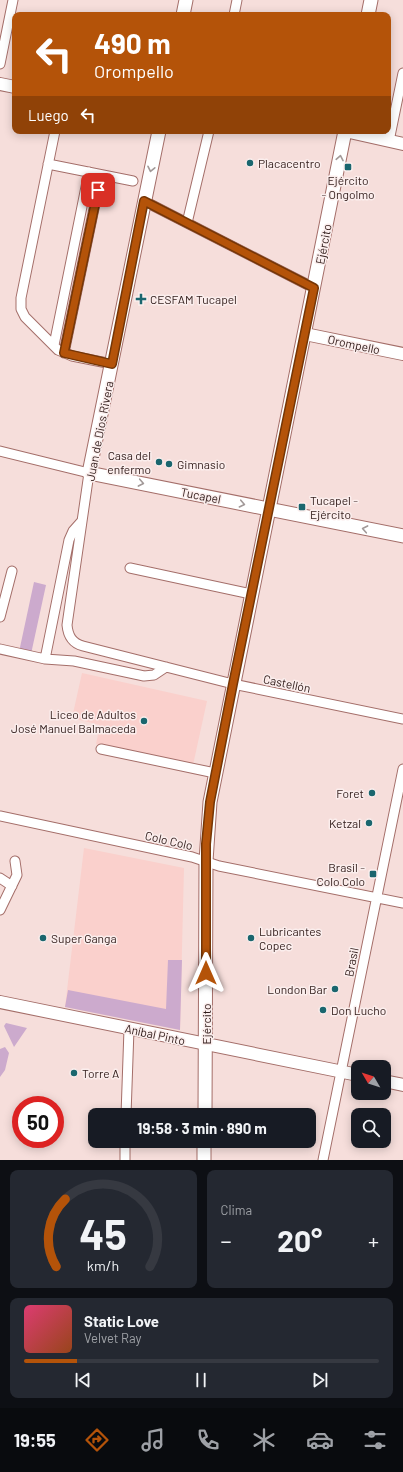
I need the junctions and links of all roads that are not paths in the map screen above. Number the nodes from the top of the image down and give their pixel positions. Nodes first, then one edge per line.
1 (13, 0) edge
2 (186, 0) edge
3 (237, 0) edge
4 (371, 0) edge
5 (184, 12) edge
6 (235, 12) edge
7 (369, 12) edge
8 (0, 64) edge
9 (403, 73) edge
10 (0, 84) edge
11 (12, 86) edge
12 (391, 127) edge
13 (54, 134) edge
14 (158, 134) edge
15 (208, 134) edge
16 (344, 134) edge
17 (358, 134) edge
18 (390, 134) edge
19 (388, 141) junction
20 (403, 144) edge
21 (48, 164) junction
22 (89, 172) junction
23 (101, 175) junction
24 (133, 181) dead end
25 (144, 201) junction
26 (188, 223) junction
27 (314, 288) junction
28 (305, 334) junction
29 (54, 345) junction
30 (64, 353) junction
31 (403, 354) edge
32 (112, 364) junction
33 (0, 451) edge
34 (90, 473) junction
35 (269, 509) junction
36 (82, 522) junction
37 (403, 536) edge
38 (130, 568) dead end
39 (12, 571) dead end
40 (251, 594) junction
41 (0, 618) edge
42 (70, 637) joint
43 (0, 649) edge
44 (45, 659) junction
45 (166, 667) junction
46 (233, 684) junction
47 (403, 719) edge
48 (101, 749) dead end
49 (403, 769) edge
50 (215, 773) junction
51 (0, 816) edge
52 (15, 861) dead end
53 (206, 861) junction
54 (0, 878) edge
55 (12, 886) junction
56 (377, 898) junction
57 (403, 903) edge
58 (0, 910) edge
59 (0, 1002) edge
60 (129, 1029) junction
61 (206, 1045) junction
62 (341, 1072) junction
63 (351, 1074) edge
64 (391, 1082) edge
65 (403, 1085) edge
66 (126, 1108) edge
67 (205, 1108) edge
68 (125, 1148) edge
69 (204, 1148) edge
70 (125, 1160) edge
71 (204, 1160) edge
72 (324, 1160) edge

1 - 8 street
2 - 5 main road
3 - 6 street
4 - 7 main road
9 - 12 street
10 - 11 street
13 - 21 street
14 -> 25 main road, Juan de Dios Rivera
15 - 26 street
27 -> 16 main road, Ejército
17 - 19 street
18 - 19 street
19 - 20 street
21 - 22 street
21 - 29 street
22 - 23 street
22 - 29 street
23 - 24 street
23 - 30 street
25 - 26 street
25 - 32 main road, Juan de Dios Rivera
26 - 27 street
27 - 28 main road, Ejército
28 - 31 street, Orompello
28 - 35 main road, Ejército
29 - 30 street
30 - 32 street
32 - 34 main road, Juan de Dios Rivera
33 - 34 street, Tucapel
34 -> 35 main road, Tucapel
34 - 36 street, Juan de Dios Rivera
37 -> 35 main road, Tucapel
35 - 40 main road, Ejército
36 - 42 street, Juan de Dios Rivera
36 - 44 street
38 - 40 street
39 - 41 street
40 - 46 main road, Ejército
42 - 45 street, Castellón
43 - 44 street
44 - 45 street
45 - 46 street, Castellón
46 - 47 street, Castellón
46 - 50 main road, Ejército
48 - 50 street
49 - 56 street, Brasil
50 - 53 main road, Ejército
51 - 53 street, Colo Colo
52 - 55 street
53 - 56 street, Colo Colo
53 - 61 main road, Ejército
54 - 55 street
55 - 58 street
56 - 57 street, Colo Colo
56 - 62 street, Brasil
59 - 60 street, Aníbal Pinto
60 - 61 street, Aníbal Pinto
60 - 66 street
61 - 62 street, Aníbal Pinto
61 - 67 main road, Ejército
62 - 63 street, Aníbal Pinto
62 - 72 street, Brasil
64 - 65 street
68 - 70 street
69 - 71 main road

